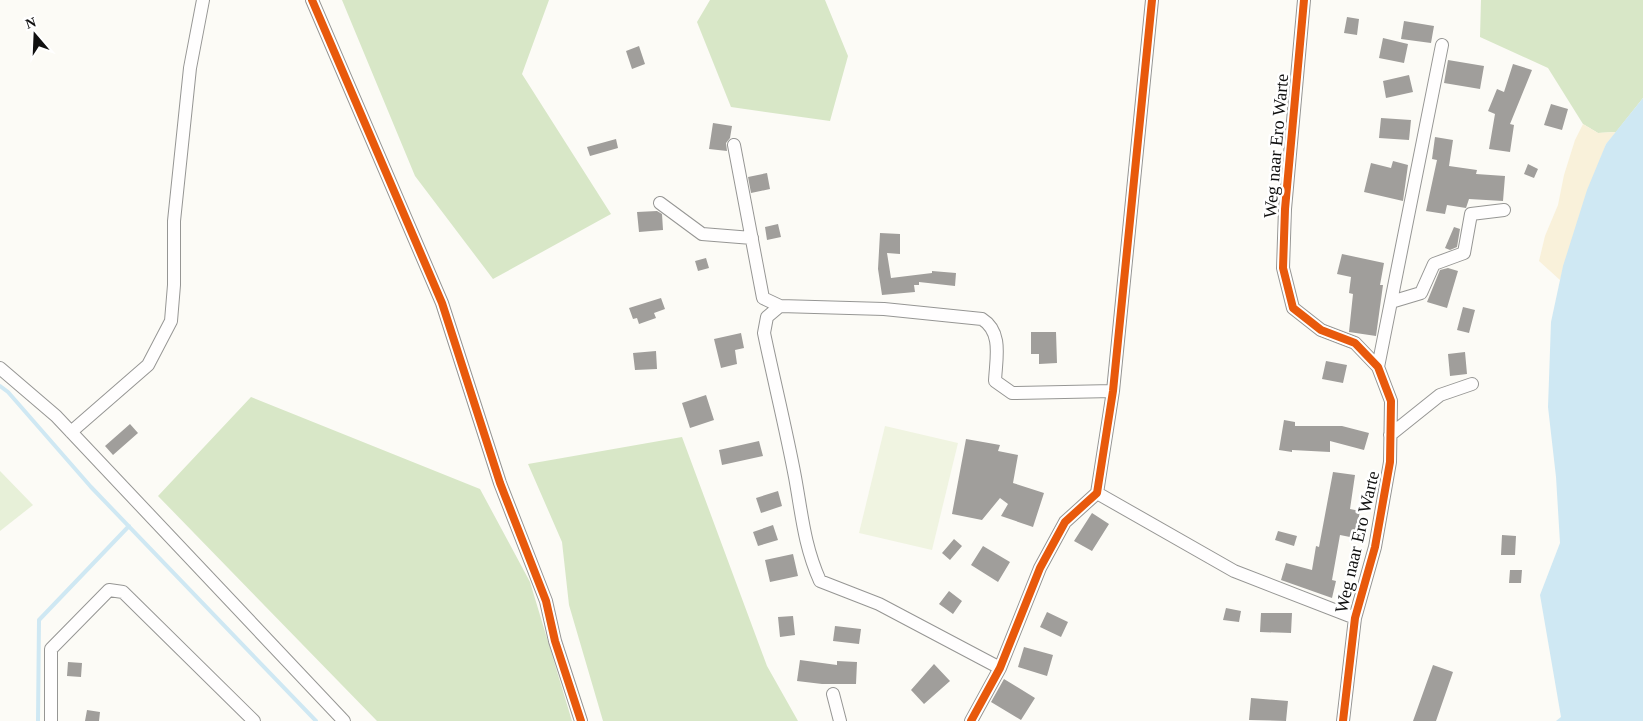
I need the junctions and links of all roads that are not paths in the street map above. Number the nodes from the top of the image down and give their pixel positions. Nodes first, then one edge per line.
1 (203, 0) edge
2 (312, 0) edge
3 (1152, 0) edge
4 (1304, 0) edge
5 (1442, 46) dead end
6 (734, 144) dead end
7 (660, 203) dead end
8 (1504, 210) dead end
9 (752, 238) junction
10 (1391, 302) junction
11 (780, 306) junction
12 (1378, 367) junction
13 (0, 368) edge
14 (1472, 384) dead end
15 (1113, 391) junction
16 (72, 432) junction
17 (1390, 435) junction
18 (1098, 493) junction
19 (1355, 618) junction
20 (1000, 668) junction
21 (833, 694) dead end
22 (51, 721) edge
23 (254, 721) edge
24 (344, 721) edge
25 (581, 721) edge
26 (840, 721) edge
27 (971, 721) edge
28 (1343, 721) edge

1 - 16 street
2 - 25 street
3 - 15 street
4 - 12 street, Weg naar Ero Warte
5 - 10 street
6 - 9 street
7 - 9 street
8 - 10 street
9 - 11 street
10 - 12 street
11 - 15 street
11 - 20 street
12 - 17 street, Weg naar Ero Warte
13 - 16 street
14 - 17 street
15 - 18 street
16 - 24 street
17 - 19 street, Weg naar Ero Warte
18 - 19 street
18 - 20 street
19 - 28 street, Weg naar Ero Warte
20 - 27 street
21 - 26 street
22 - 23 street

